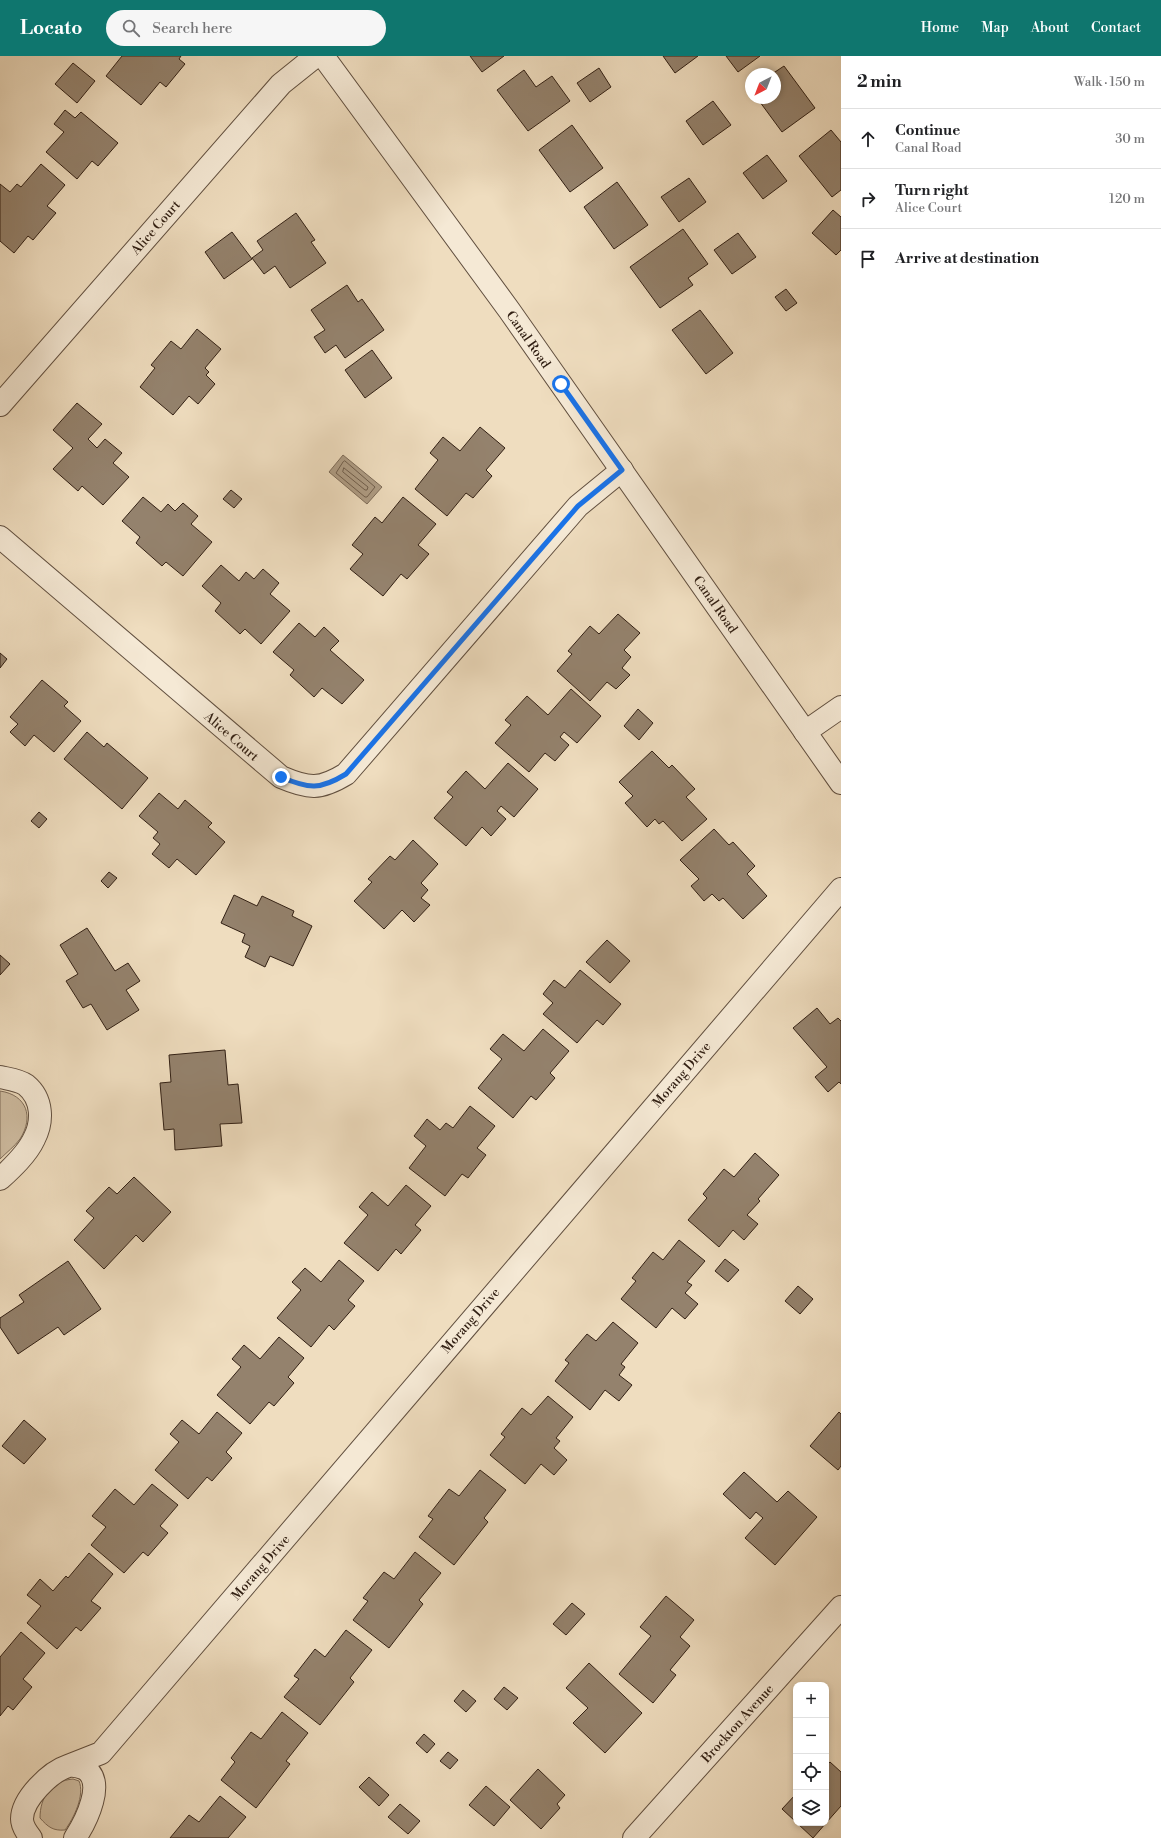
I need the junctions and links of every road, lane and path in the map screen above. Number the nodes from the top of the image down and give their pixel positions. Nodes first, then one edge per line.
1 (316, 56) edge
2 (323, 56) edge
3 (0, 405) edge
4 (622, 470) junction
5 (0, 537) edge
6 (841, 707) edge
7 (805, 732) junction
8 (841, 782) edge
9 (841, 889) edge
10 (0, 1077) edge
11 (0, 1179) edge
12 (841, 1607) edge
13 (101, 1753) junction
14 (68, 1766) junction
15 (95, 1789) junction
16 (31, 1838) edge
17 (75, 1838) edge
18 (634, 1838) edge

1 - 3 street, Alice Court
2 - 4 street, Canal Road
4 - 5 street, Alice Court
4 - 7 street, Canal Road
6 - 7 street
7 - 8 street, Canal Road
9 - 13 street, Morang Drive
10 - 11 street
12 - 18 street, Brockton Avenue
13 - 14 street, Morang Drive
13 - 15 street, Morang Drive
14 - 15 street
14 - 16 street, Morang Drive
15 - 17 street, Morang Drive

